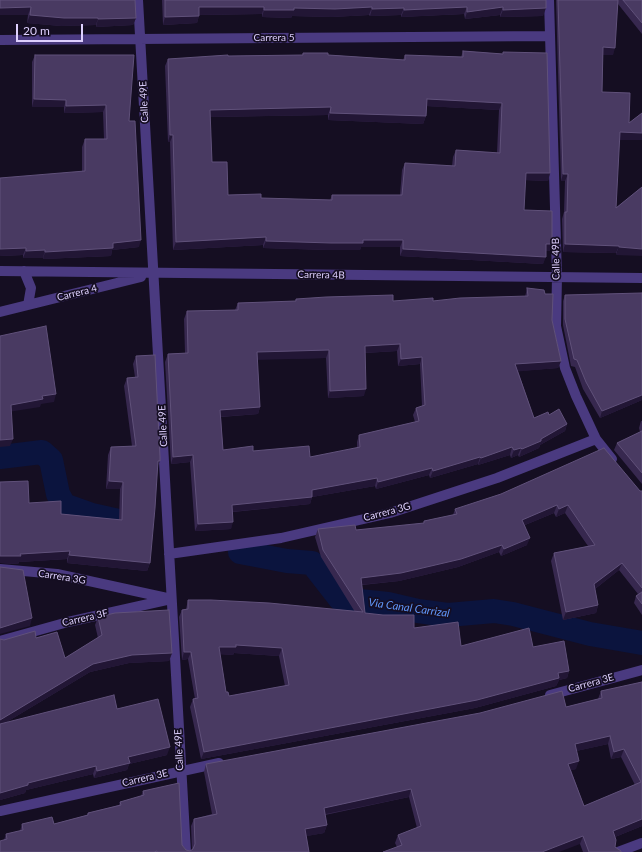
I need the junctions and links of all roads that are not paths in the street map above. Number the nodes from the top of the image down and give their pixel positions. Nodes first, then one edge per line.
1 (138, 0) edge
2 (549, 0) edge
3 (548, 36) junction
4 (140, 39) junction
5 (0, 40) edge
6 (24, 271) junction
7 (0, 272) edge
8 (155, 273) junction
9 (557, 277) junction
10 (642, 278) edge
11 (28, 305) junction
12 (0, 312) edge
13 (596, 439) junction
14 (621, 469) edge
15 (169, 554) junction
16 (0, 569) edge
17 (171, 599) junction
18 (0, 640) edge
19 (642, 670) edge
20 (536, 698) edge
21 (227, 761) edge
22 (180, 770) junction
23 (0, 811) edge
24 (642, 843) edge
25 (186, 852) edge
26 (618, 852) edge

1 - 4 street, Calle 49E
2 - 3 street, Calle 49B
3 - 4 street, Carrera 5
3 - 9 street, Calle 49B
4 - 5 street, Carrera 5
4 - 8 street, Calle 49E
6 - 7 street, Carrera 4B
6 - 8 street, Carrera 4B
6 - 11 street
8 - 9 street, Carrera 4B
8 - 11 street, Carrera 4
8 - 15 street, Calle 49E
9 - 10 street, Carrera 4B
9 - 13 street, Calle 49B
11 - 12 street, Carrera 4
13 - 14 street, Calle 49B
13 - 15 street, Carrera 3G
15 - 17 street, Calle 49E
16 - 17 street, Carrera 3G
17 - 18 street, Carrera 3F
17 - 22 street, Calle 49E
19 - 20 street, Carrera 3E
21 - 22 street, Carrera 3E
22 - 23 street, Carrera 3E
22 - 25 street, Calle 49E
24 - 26 street

